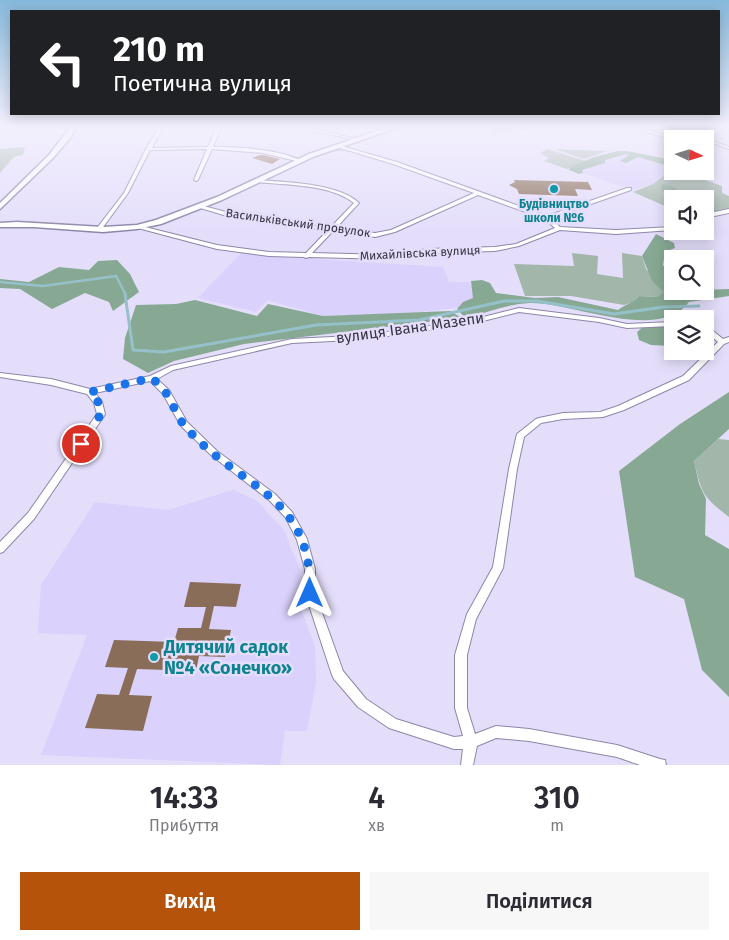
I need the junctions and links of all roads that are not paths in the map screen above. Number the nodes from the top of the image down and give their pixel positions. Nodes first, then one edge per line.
1 (45, 161) edge
2 (143, 161) edge
3 (204, 161) edge
4 (300, 161) edge
5 (387, 161) edge
6 (196, 180) dead end
7 (256, 181) junction
8 (629, 189) dead end
9 (478, 193) junction
10 (0, 207) edge
11 (200, 207) junction
12 (729, 211) edge
13 (714, 214) edge
14 (547, 218) junction
15 (0, 224) edge
16 (137, 227) junction
17 (559, 228) junction
18 (664, 229) edge
19 (99, 230) junction
20 (332, 230) junction
21 (306, 256) junction
22 (664, 324) edge
23 (714, 333) edge
24 (725, 340) edge
25 (0, 375) edge
26 (152, 378) junction
27 (90, 392) junction
28 (0, 549) edge
29 (471, 742) junction
30 (467, 765) edge
31 (660, 765) edge

1 - 10 main road
2 - 19 street
3 - 6 street
4 - 7 main road
5 - 9 street
7 - 11 main road
7 - 20 street
8 - 14 street
9 - 14 street
9 - 20 street, Васильківський провулок
11 - 16 main road
11 - 20 street, Васильківський провулок
12 - 13 street
14 - 17 street
15 - 19 main road
16 - 19 main road
16 - 21 street, Михайлівська вулиця
17 - 18 street, Михайлівська вулиця
17 - 21 street, Михайлівська вулиця
20 - 21 street
22 - 26 street, вулиця Івана Мазепи
23 - 24 street
24 - 29 street
25 - 27 street
26 - 27 street, вулиця Івана Мазепи
26 - 29 street
27 - 28 street
29 - 30 street
29 - 31 street

